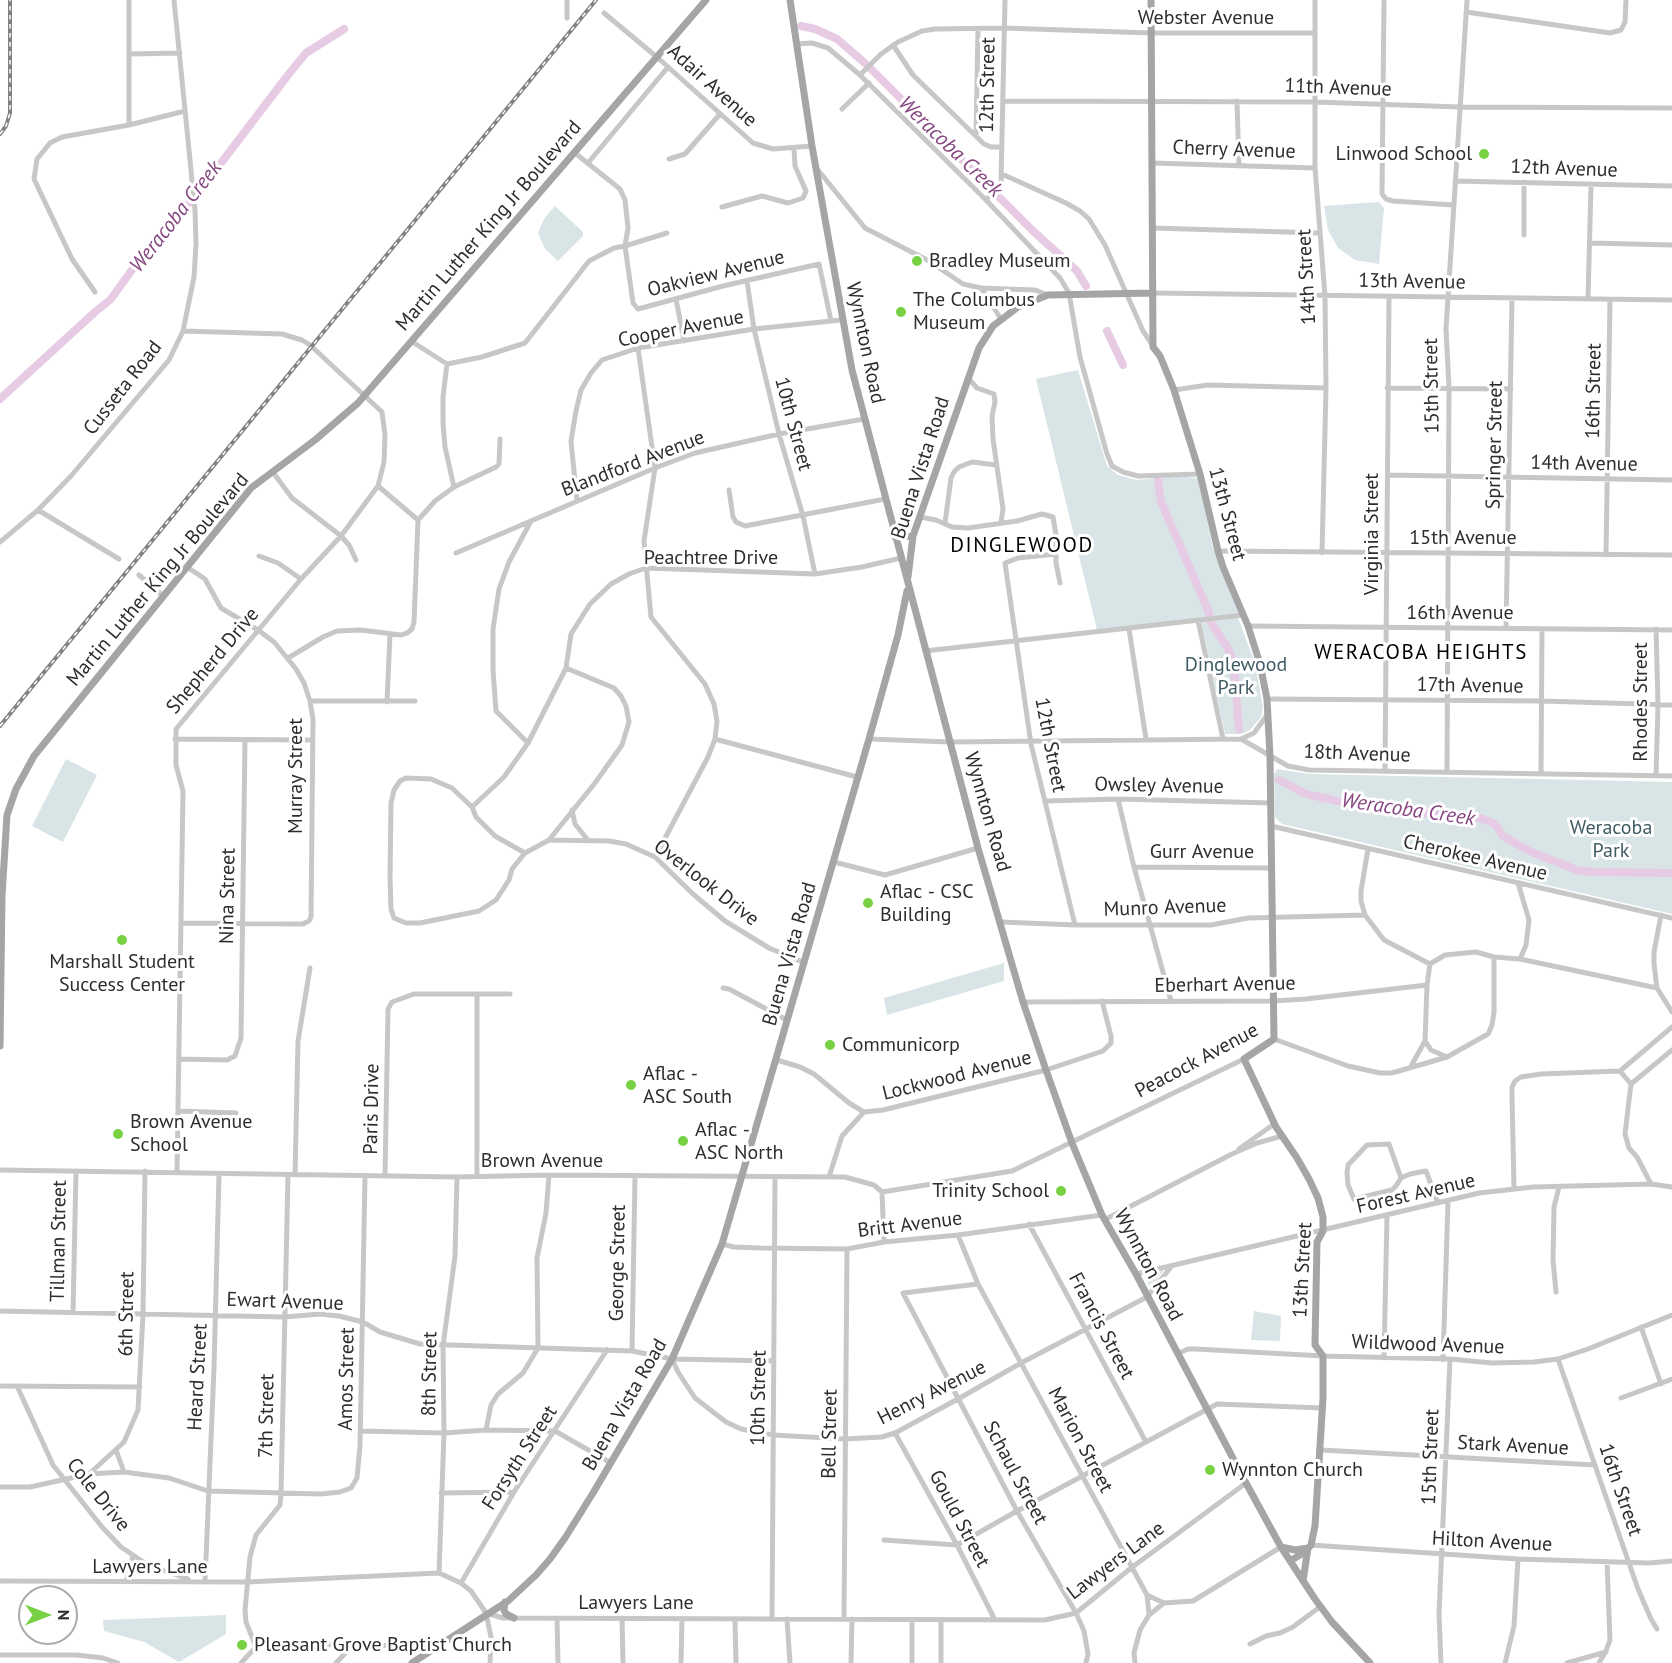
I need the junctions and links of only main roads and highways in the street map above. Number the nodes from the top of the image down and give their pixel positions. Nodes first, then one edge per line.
1 (706, 0) edge
2 (790, 0) edge
3 (1150, 0) edge
4 (1153, 294) junction
5 (913, 536) junction
6 (895, 537) junction
7 (908, 587) junction
8 (0, 980) edge
9 (1274, 1039) joint
10 (0, 1046) edge
11 (1244, 1059) joint
12 (1281, 1547) junction
13 (1309, 1547) junction
14 (1290, 1561) junction
15 (1303, 1581) junction
16 (505, 1602) junction
17 (514, 1618) road end
18 (412, 1663) edge
19 (1370, 1663) edge

1 - 8 main road, Martin Luther King Jr Boulevard
2 - 6 main road, Wynnton Road
3 - 4 main road, 13th Street
4 - 5 main road, Buena Vista Road
4 - 9 main road, 13th Street
5 - 6 main road
5 - 7 main road, Buena Vista Road
6 - 7 main road, Wynnton Road
7 - 12 main road, Wynnton Road
7 - 16 main road, Buena Vista Road
8 - 10 main road, Martin Luther King Jr Boulevard
9 - 11 main road, Peacock Avenue
11 - 13 main road, 13th Street
12 - 13 main road
12 - 14 main road, Wynnton Road
13 - 14 main road
13 - 15 main road, 13th Street
14 - 15 main road, Wynnton Road
15 - 19 main road, Wynnton Road
16 - 17 main road
16 - 18 main road, Buena Vista Road

